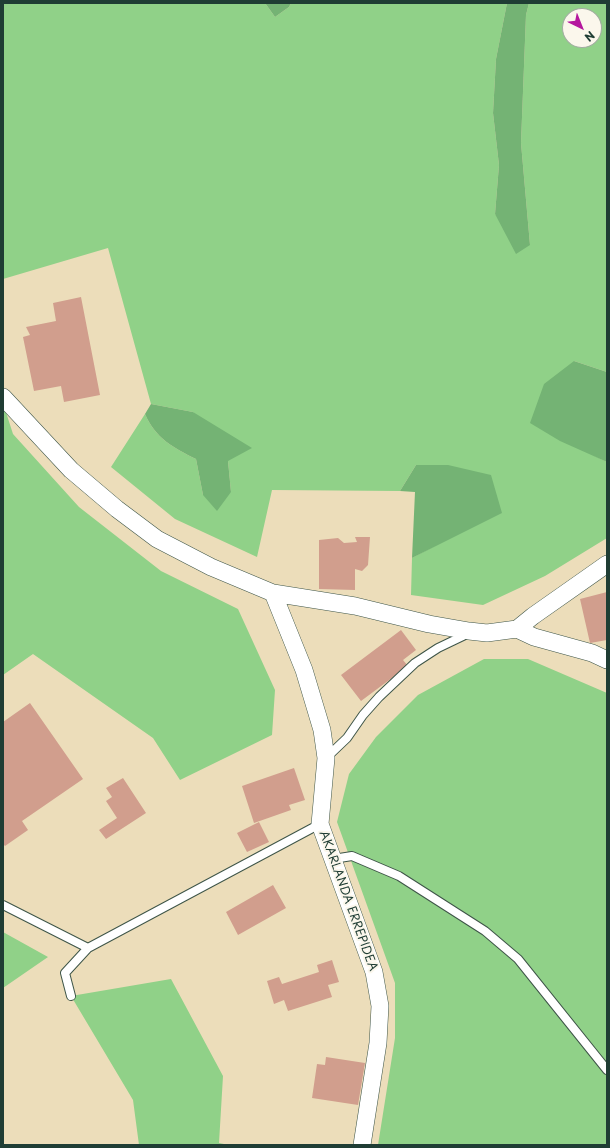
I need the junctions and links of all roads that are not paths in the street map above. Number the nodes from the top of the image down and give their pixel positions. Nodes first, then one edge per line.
1 (3, 397) edge
2 (607, 564) edge
3 (274, 593) junction
4 (517, 629) junction
5 (469, 631) junction
6 (607, 660) edge
7 (326, 758) junction
8 (320, 824) junction
9 (333, 859) junction
10 (3, 905) edge
11 (88, 948) junction
12 (71, 996) dead end
13 (607, 1070) edge
14 (362, 1145) edge

1 - 3 street
2 - 4 street
3 - 5 street
3 - 7 street, AKARLANDA ERREPIDEA
4 - 5 street
4 - 6 street
5 - 7 lane
7 - 8 street, AKARLANDA ERREPIDEA
8 - 9 street, AKARLANDA ERREPIDEA
8 - 11 lane
9 - 13 lane
9 - 14 street, AKARLANDA ERREPIDEA
10 - 11 lane
11 - 12 lane

